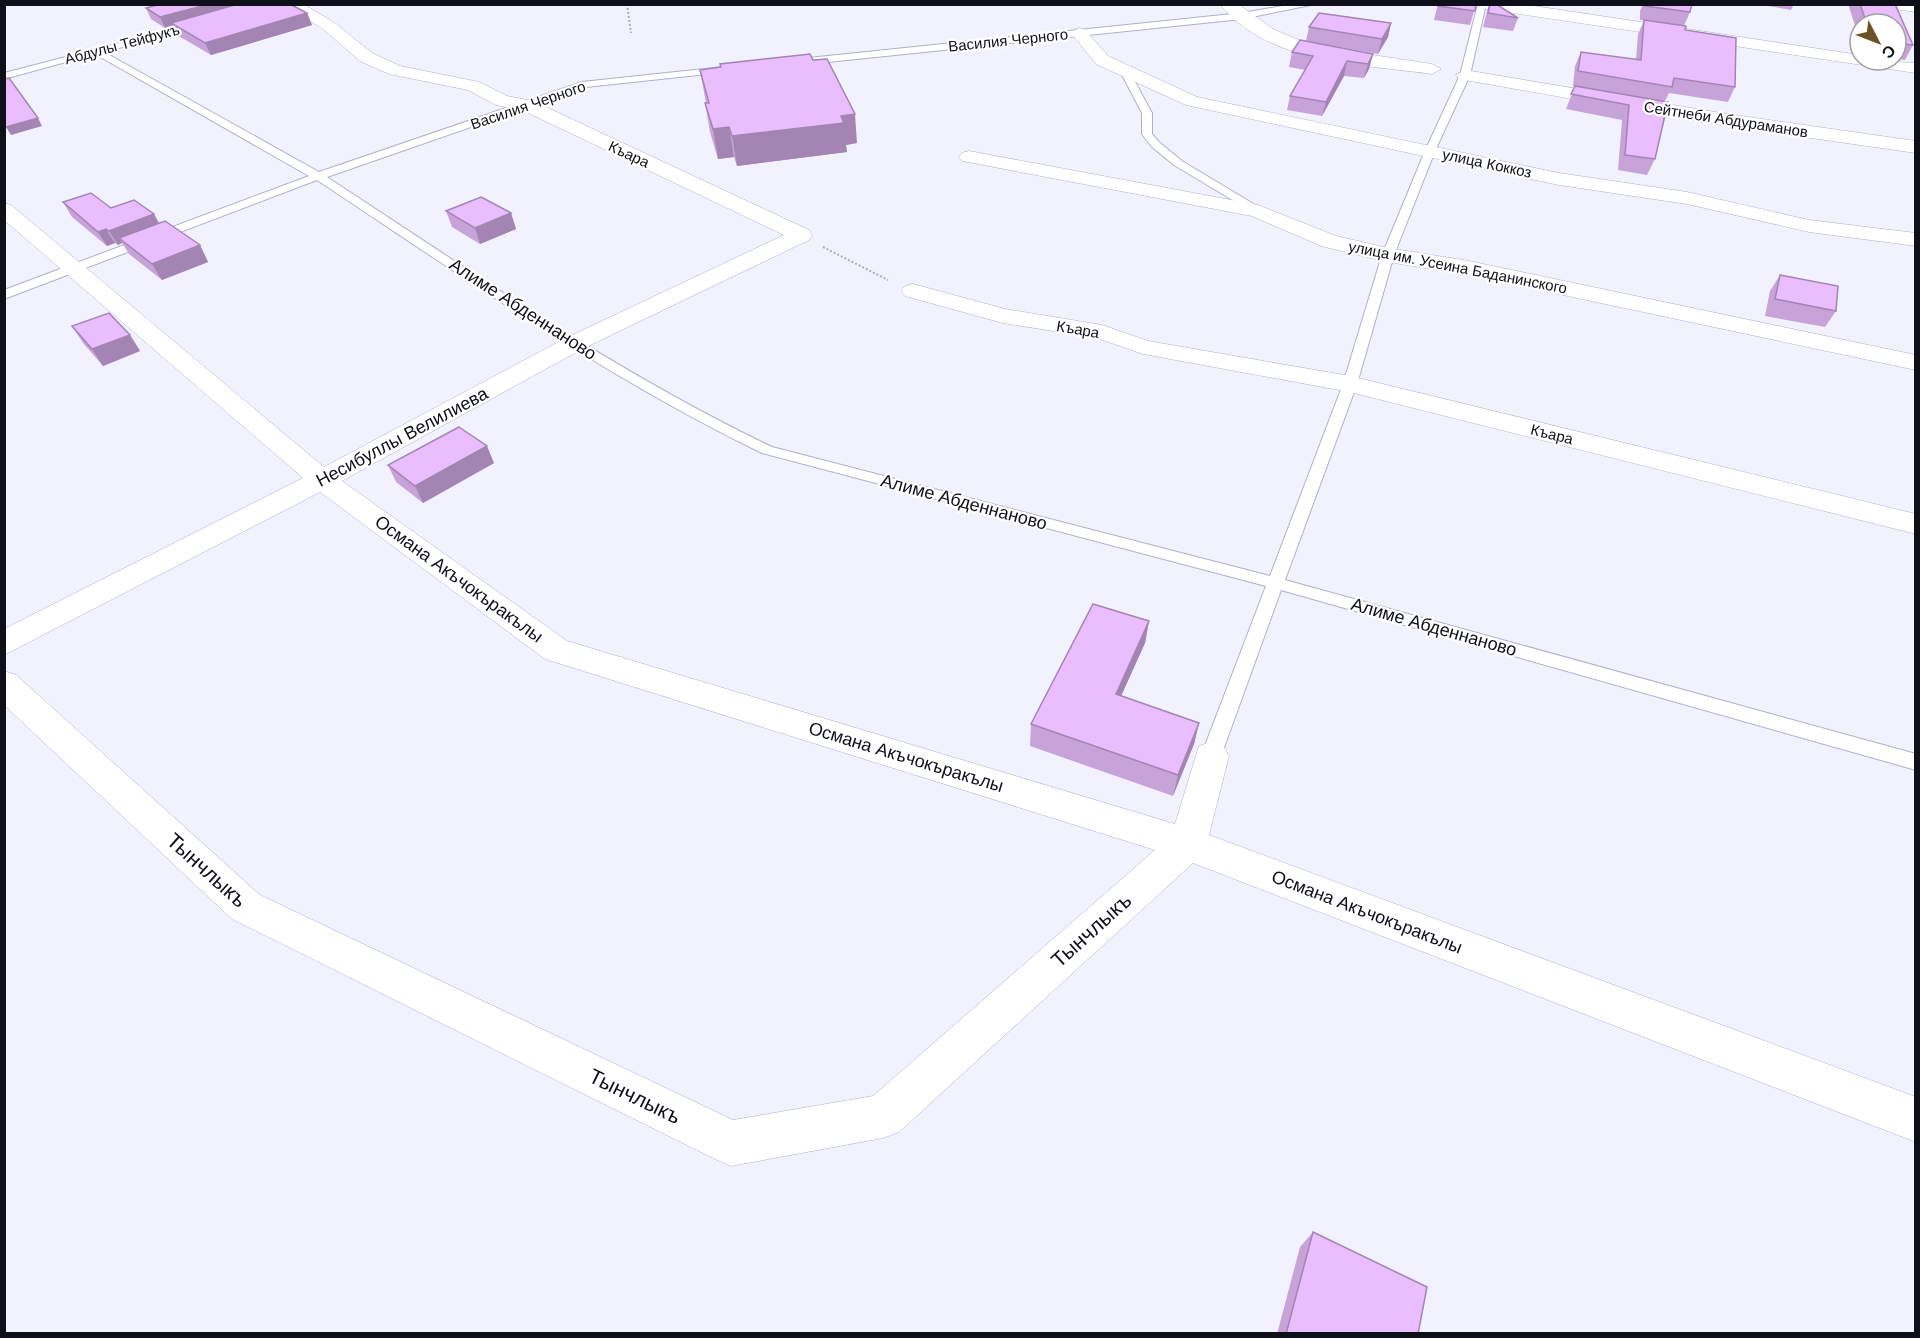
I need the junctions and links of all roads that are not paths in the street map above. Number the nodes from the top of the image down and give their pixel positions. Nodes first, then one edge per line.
1 (291, 4) edge
2 (1228, 4) edge
3 (1312, 4) edge
4 (1484, 4) edge
5 (1894, 4) edge
6 (1916, 7) edge
7 (1242, 16) junction
8 (208, 22) edge
9 (1079, 33) junction
10 (96, 51) junction
11 (1848, 58) edge
12 (773, 64) edge
13 (738, 68) edge
14 (1432, 69) dead end
15 (1125, 70) junction
16 (1465, 75) junction
17 (4, 76) edge
18 (527, 105) junction
19 (1916, 147) edge
20 (1430, 151) junction
21 (969, 157) dead end
22 (318, 176) junction
23 (4, 209) edge
24 (1258, 211) junction
25 (801, 235) joint
26 (1916, 240) edge
27 (1388, 255) junction
28 (74, 268) junction
29 (913, 291) road end
30 (4, 295) edge
31 (573, 344) junction
32 (1916, 363) edge
33 (1350, 384) junction
34 (322, 480) junction
35 (1916, 524) edge
36 (1276, 583) junction
37 (4, 643) edge
38 (4, 684) edge
39 (1211, 756) joint
40 (1916, 762) edge
41 (1188, 844) junction
42 (1916, 1120) edge

1 - 18 street, Къара
2 - 7 street
3 - 7 lane, Василия Черного
4 - 11 street
4 - 16 lane
5 - 6 street
7 - 9 lane, Василия Черного
7 - 14 street
8 - 10 lane, Абдулы Тейфукъ
9 - 12 lane, Василия Черного
9 - 15 street, улица Коккоз
10 - 17 lane, Абдулы Тейфукъ
10 - 22 lane, Алиме Абденнаново
13 - 18 lane, Василия Черного
15 - 20 street, улица Коккоз
15 - 24 lane
16 - 19 street, Сейтнеби Абдураманов
16 - 20 lane
18 - 22 lane, Василия Черного
18 - 25 street, Къара
20 - 26 street, улица Коккоз
20 - 27 lane
21 - 24 street, улица им. Усеина Баданинского
22 - 28 lane, Василия Черного
22 - 31 lane, Алиме Абденнаново
23 - 28 street, Османа Акъчокъракълы
24 - 27 street, улица им. Усеина Баданинского
25 - 31 street, Несибуллы Велилиева
27 - 32 street, улица им. Усеина Баданинского
27 - 33 lane
28 - 30 lane, Василия Черного
28 - 34 street, Османа Акъчокъракълы
29 - 33 street, Къара
31 - 34 street, Несибуллы Велилиева
31 - 36 lane, Алиме Абденнаново
33 - 35 street, Къара
33 - 36 lane
34 - 37 street, Несибуллы Велилиева
34 - 41 street, Османа Акъчокъракълы
36 - 39 lane
36 - 40 lane, Алиме Абденнаново
38 - 41 street, Тынчлыкъ
39 - 41 street
41 - 42 street, Османа Акъчокъракълы

